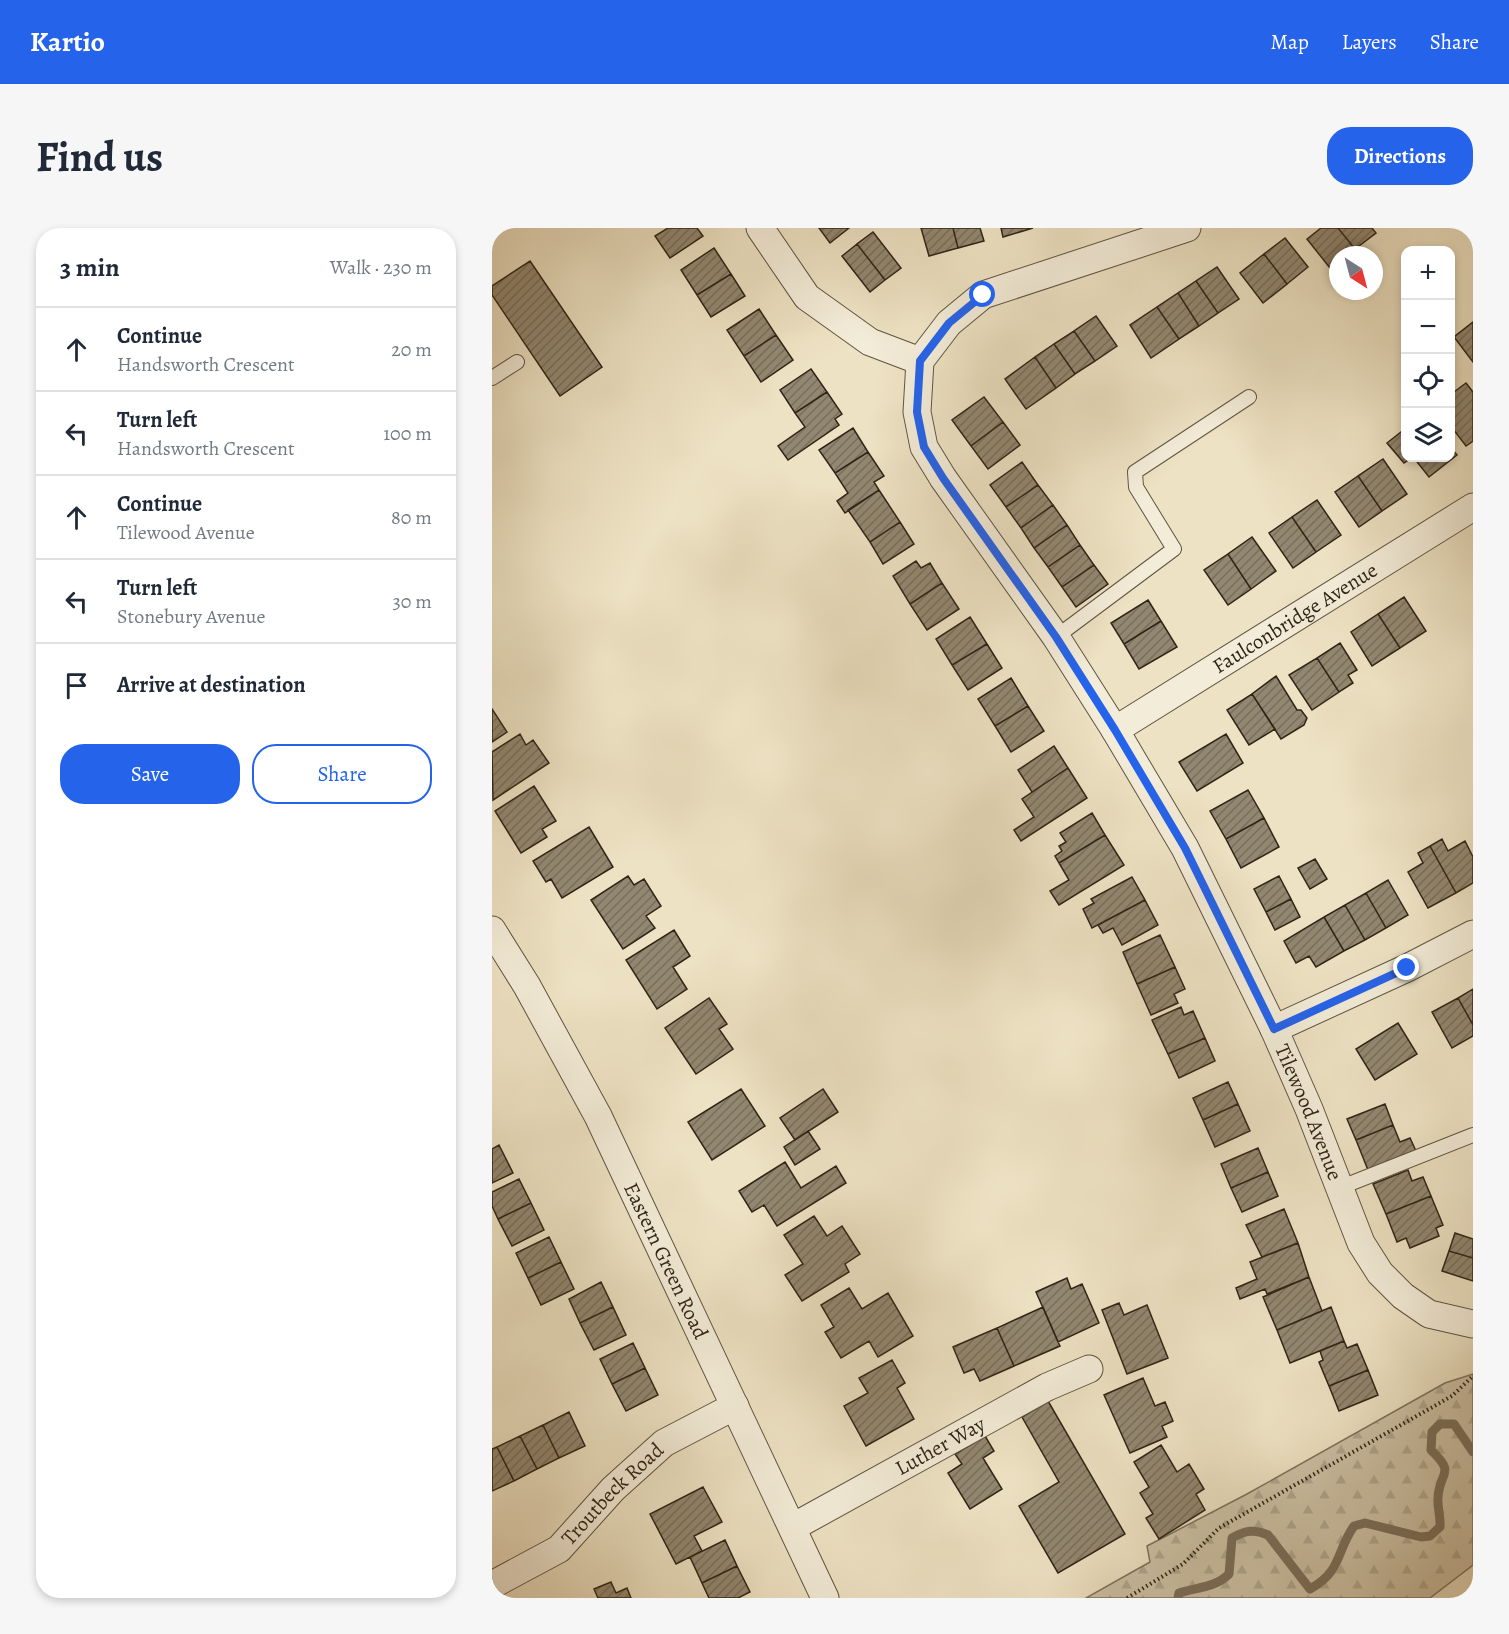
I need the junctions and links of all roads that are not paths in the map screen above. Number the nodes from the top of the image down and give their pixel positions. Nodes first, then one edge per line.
1 (760, 228) edge
2 (1186, 228) edge
3 (920, 361) junction
4 (517, 363) dead end
5 (492, 378) edge
6 (1249, 397) dead end
7 (1473, 507) edge
8 (1056, 637) junction
9 (1115, 730) junction
10 (492, 930) edge
11 (1473, 934) edge
12 (1274, 1029) junction
13 (1473, 1135) edge
14 (1339, 1188) junction
15 (1473, 1324) edge
16 (1089, 1369) dead end
17 (735, 1406) junction
18 (793, 1527) junction
19 (492, 1585) edge
20 (825, 1598) edge

1 - 3 street
2 - 3 street
3 - 8 street, Tilewood Avenue
4 - 5 lane
6 - 8 lane
7 - 9 street, Faulconbridge Avenue
8 - 9 street, Tilewood Avenue
9 - 12 street, Tilewood Avenue
10 - 17 street, Eastern Green Road
11 - 12 street
12 - 14 street, Tilewood Avenue
13 - 14 lane
14 - 15 street, Tilewood Avenue
16 - 18 street, Luther Way
17 - 18 street, Eastern Green Road
17 - 19 street, Troutbeck Road
18 - 20 street, Eastern Green Road

